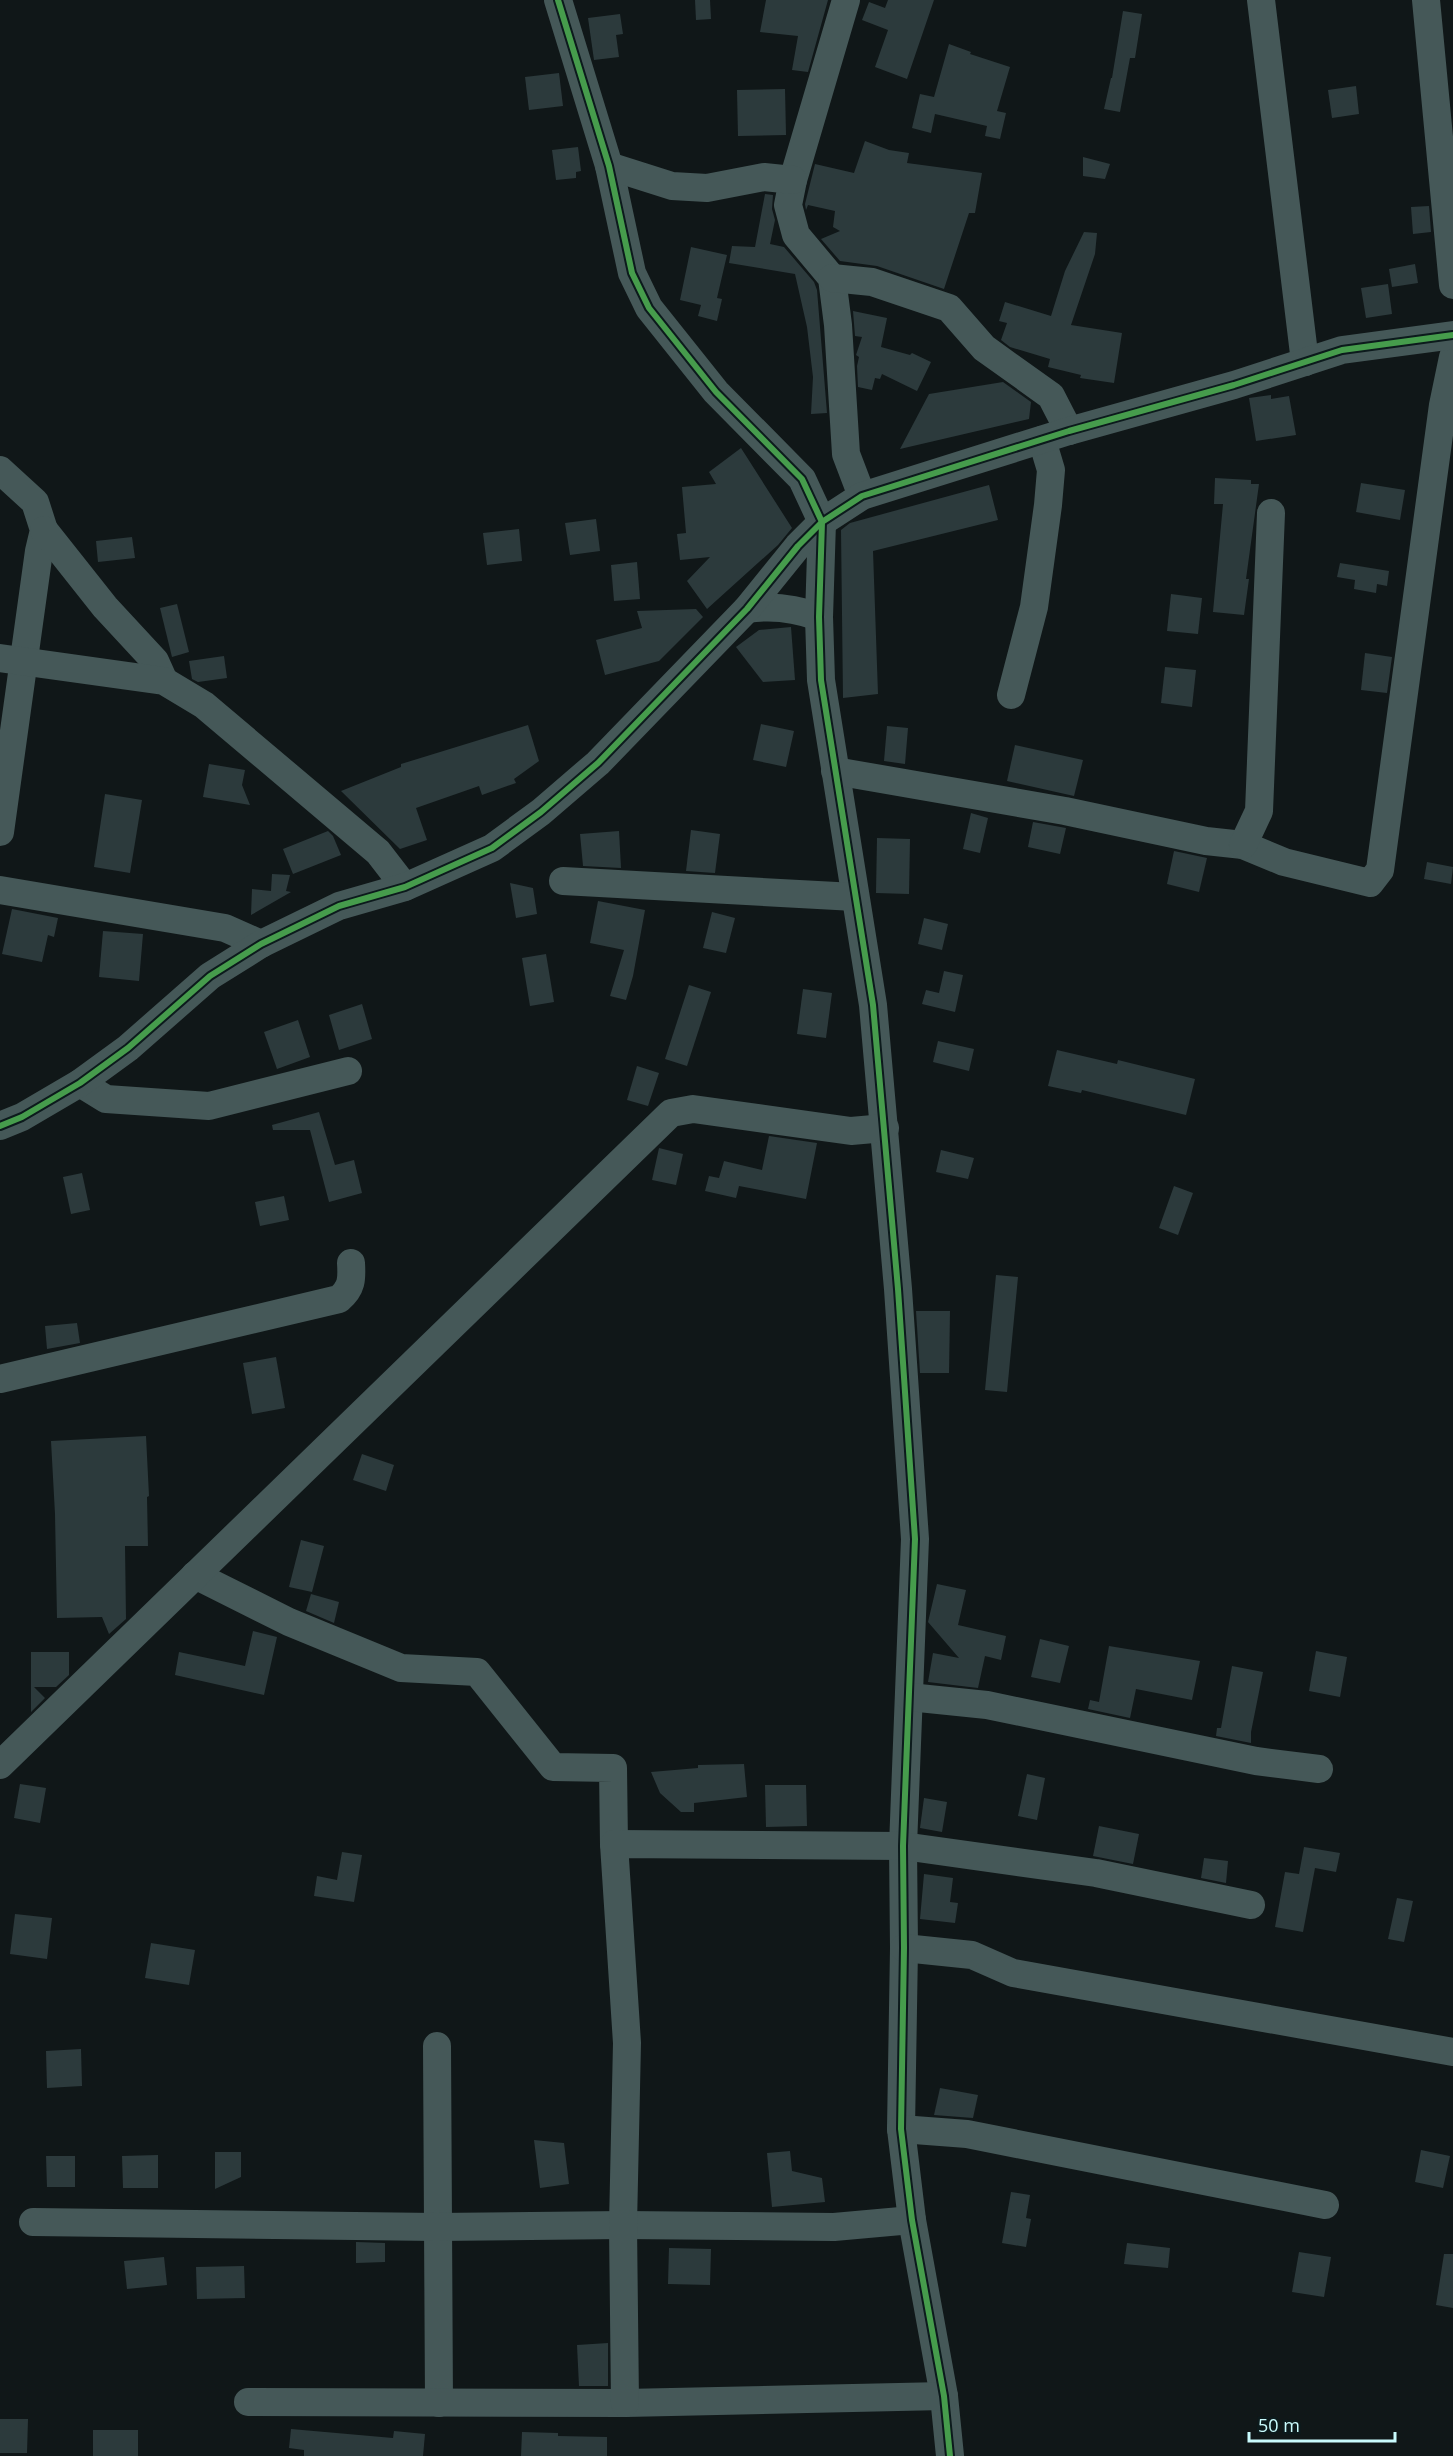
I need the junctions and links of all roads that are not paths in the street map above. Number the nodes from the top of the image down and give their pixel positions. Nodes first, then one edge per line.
1 (558, 0) edge
2 (846, 0) edge
3 (1261, 0) edge
4 (1426, 0) edge
5 (609, 166) junction
6 (793, 180) junction
7 (832, 278) junction
8 (1453, 285) edge
9 (1453, 335) edge
10 (1453, 357) edge
11 (1305, 362) junction
12 (1069, 431) junction
13 (1042, 440) junction
14 (0, 470) edge
15 (862, 496) junction
16 (1271, 513) dead end
17 (822, 522) junction
18 (44, 530) junction
19 (747, 609) junction
20 (819, 617) junction
21 (12, 660) edge
22 (164, 681) junction
23 (1011, 695) dead end
24 (835, 771) junction
25 (0, 832) edge
26 (1243, 845) junction
27 (562, 882) dead end
28 (405, 887) junction
29 (0, 890) edge
30 (855, 897) junction
31 (261, 944) junction
32 (348, 1071) dead end
33 (80, 1083) junction
34 (0, 1126) edge
35 (885, 1128) junction
36 (351, 1263) dead end
37 (0, 1379) edge
38 (195, 1575) junction
39 (909, 1697) junction
40 (0, 1765) edge
41 (1319, 1769) dead end
42 (614, 1844) junction
43 (903, 1846) junction
44 (1251, 1905) dead end
45 (904, 1948) junction
46 (437, 2046) dead end
47 (1453, 2052) edge
48 (901, 2129) junction
49 (1325, 2205) dead end
50 (912, 2220) junction
51 (33, 2222) dead end
52 (623, 2225) junction
53 (436, 2227) junction
54 (944, 2396) junction
55 (248, 2403) dead end
56 (438, 2403) junction
57 (625, 2403) junction
58 (950, 2456) edge

1 - 5 street
2 - 6 street
3 - 11 street
4 - 8 street
5 - 6 street
5 - 17 street
6 - 7 street
7 - 12 street
7 - 15 street
9 - 11 street
10 - 26 street
11 - 12 street
12 - 13 street
13 - 15 street
13 - 23 street
14 - 18 street
15 - 17 street
16 - 26 street
17 - 19 street
17 - 20 street
18 - 21 street
18 - 22 street
19 - 20 street
19 - 28 street
20 - 24 street
21 - 22 street
21 - 25 street
22 - 28 street
24 - 26 street
24 - 30 street
27 - 30 street
28 - 31 street
29 - 31 street
30 - 35 street
31 - 33 street
32 - 33 street
33 - 34 street
35 - 38 street
35 - 39 street
36 - 37 street
38 - 40 street
38 - 42 street
39 - 41 street
39 - 43 street
42 - 43 street
42 - 52 street
43 - 44 street
43 - 45 street
45 - 47 street
45 - 48 street
46 - 53 street
48 - 49 street
48 - 50 street
50 - 52 street
50 - 54 street
51 - 53 street
52 - 53 street
52 - 57 street
53 - 56 street
54 - 57 street
54 - 58 street
55 - 56 street
56 - 57 street

